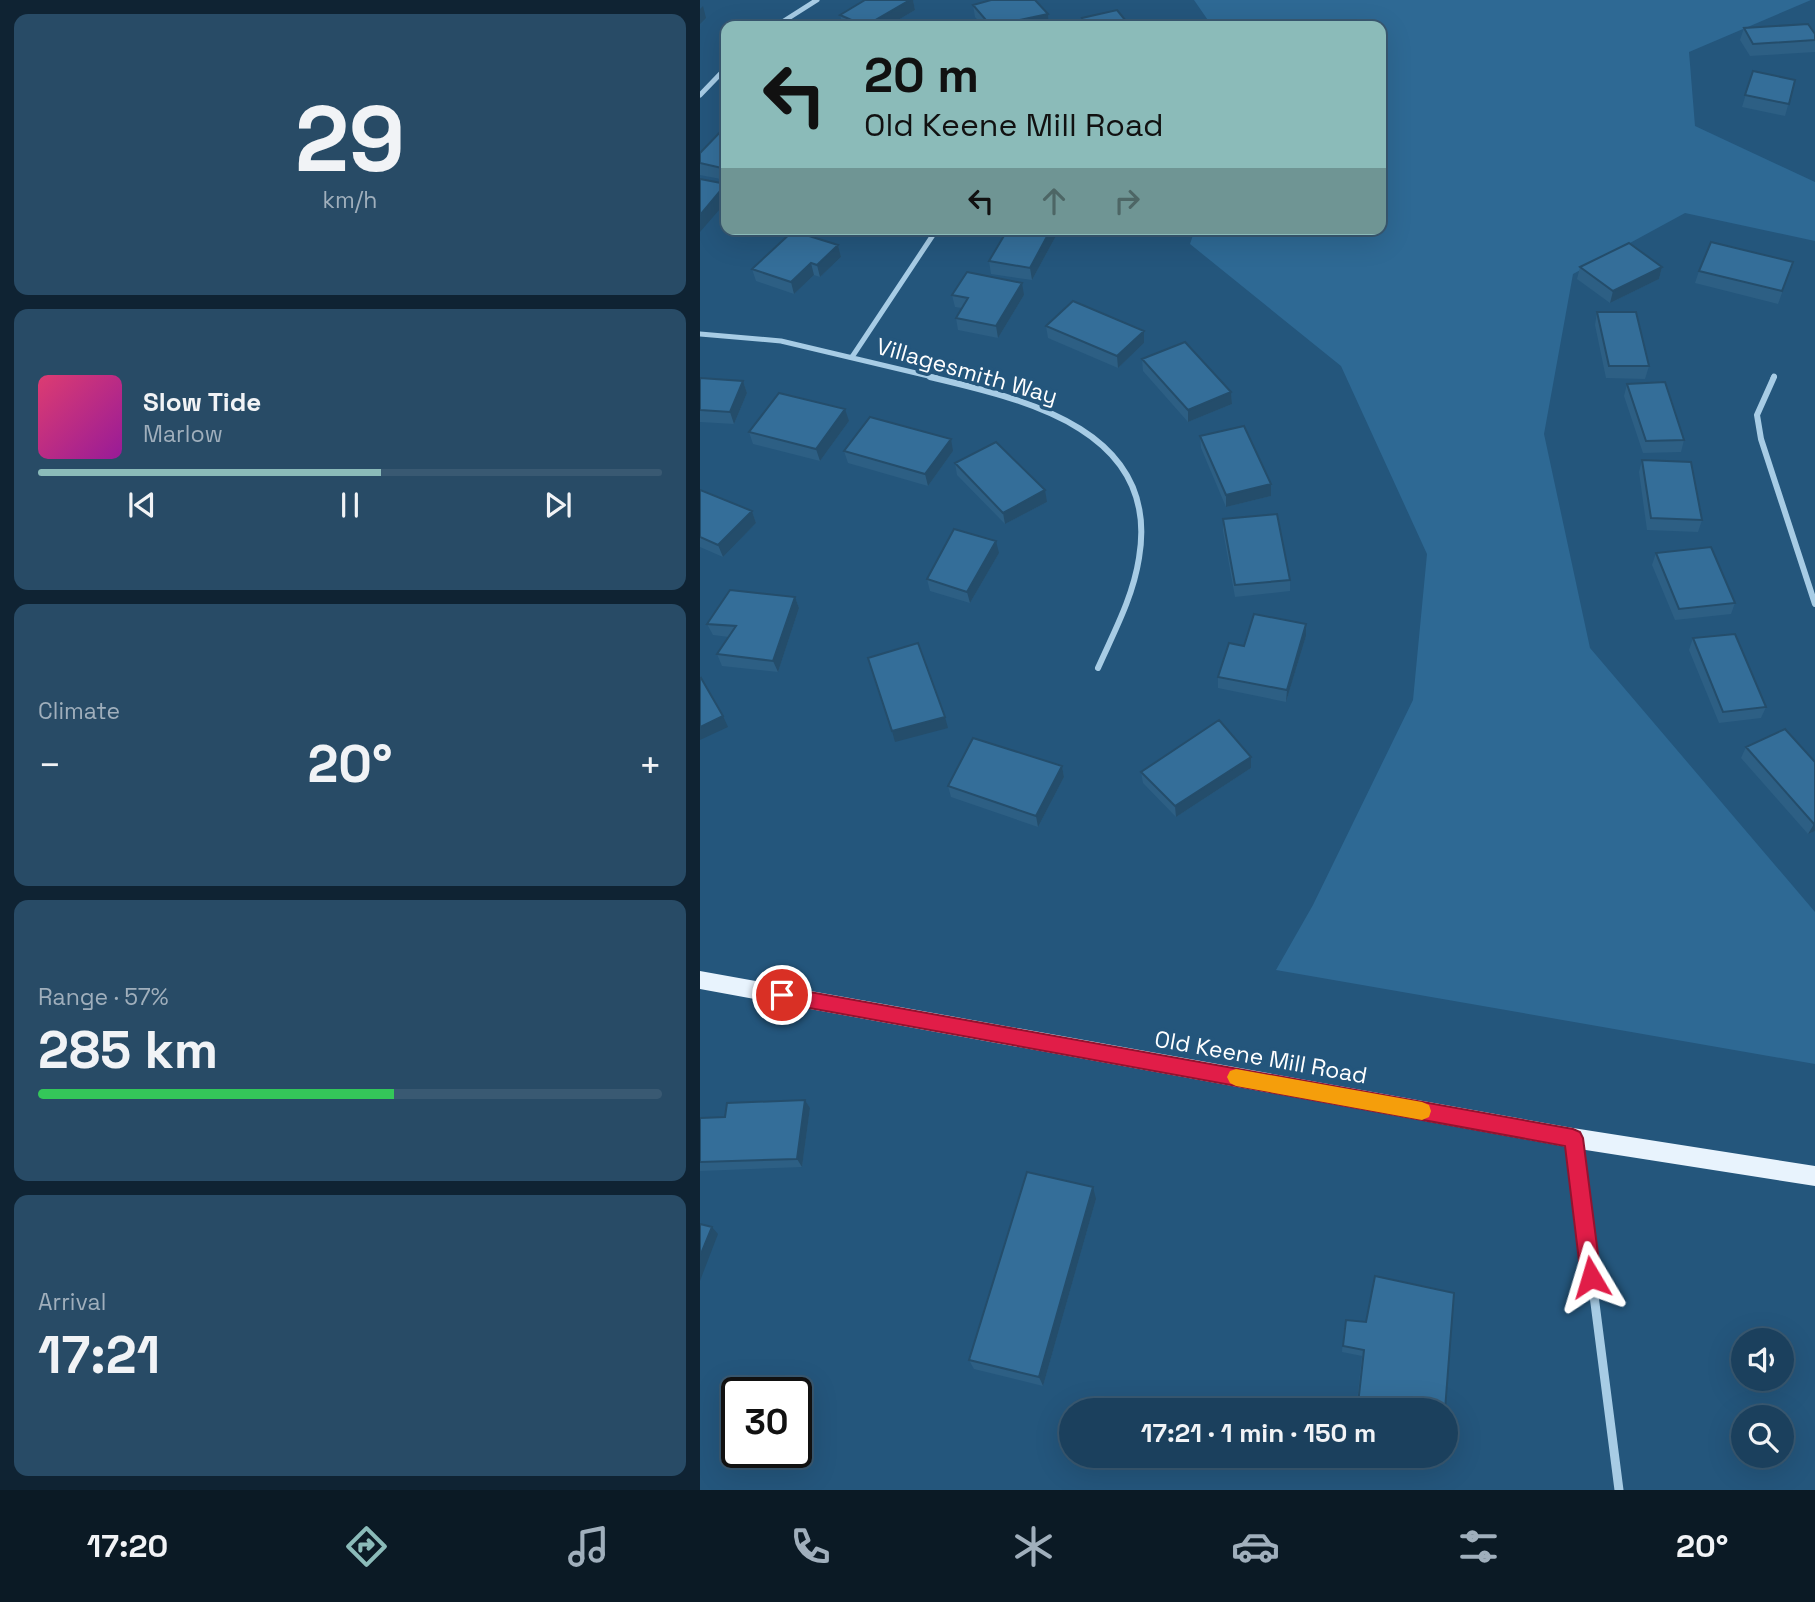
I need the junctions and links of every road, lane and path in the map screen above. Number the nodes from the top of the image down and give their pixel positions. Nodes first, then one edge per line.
1 (817, 0) edge
2 (784, 21) edge
3 (721, 73) edge
4 (700, 95) edge
5 (933, 235) edge
6 (700, 334) edge
7 (852, 357) junction
8 (1774, 376) dead end
9 (1815, 604) edge
10 (1098, 668) dead end
11 (700, 980) edge
12 (1573, 1138) junction
13 (1815, 1176) edge
14 (1619, 1490) edge

1 - 2 street
3 - 4 street
5 - 7 street
6 - 7 street, Villagesmith Way
7 - 10 street, Villagesmith Way
8 - 9 street
11 - 12 main road, Old Keene Mill Road
12 - 13 main road, Old Keene Mill Road
12 - 14 street

